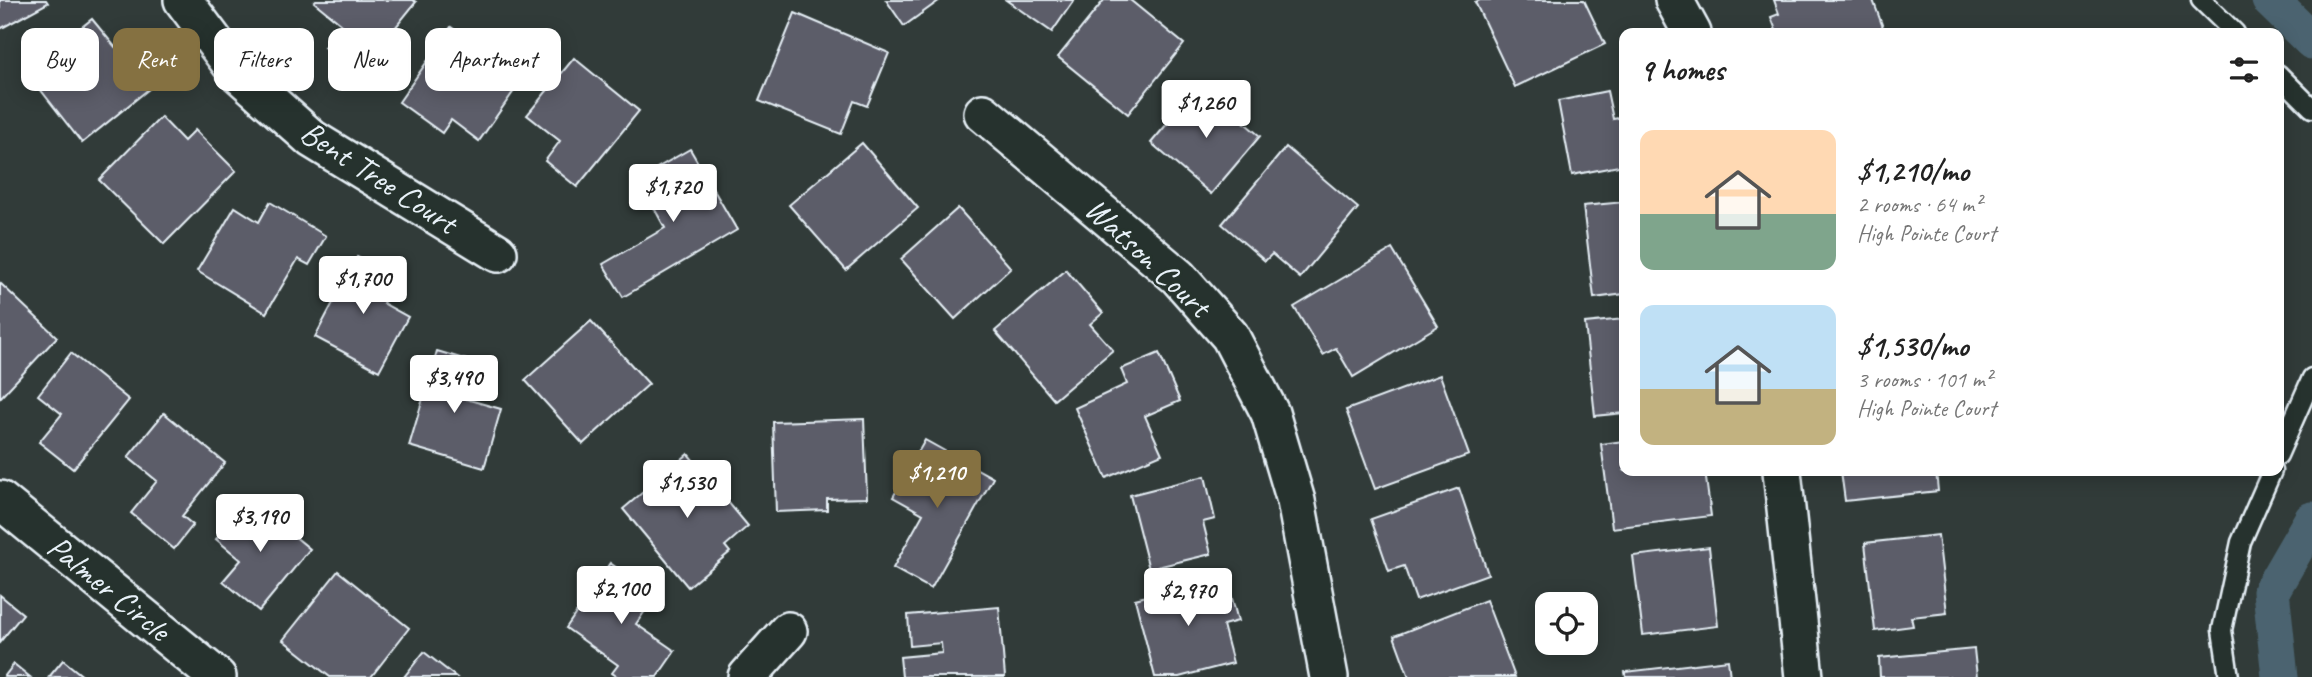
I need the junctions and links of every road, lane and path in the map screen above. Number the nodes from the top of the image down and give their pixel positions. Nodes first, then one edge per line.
1 (183, 0) edge
2 (1674, 0) edge
3 (2201, 0) edge
4 (1689, 28) edge
5 (2230, 28) edge
6 (2284, 80) edge
7 (2312, 108) edge
8 (983, 113) dead end
9 (498, 253) dead end
10 (2312, 379) edge
11 (2284, 442) edge
12 (1783, 476) edge
13 (2270, 476) edge
14 (0, 500) edge
15 (788, 631) dead end
16 (217, 677) edge
17 (747, 677) edge
18 (1329, 677) edge
19 (1804, 677) edge
20 (2229, 677) edge

1 - 9 street, Bent Tree Court
2 - 4 street
3 - 5 lane
6 - 7 lane
8 - 18 street, Watson Court
10 - 11 lane
12 - 19 street
13 - 20 lane
14 - 16 street, Palmer Circle
15 - 17 street

